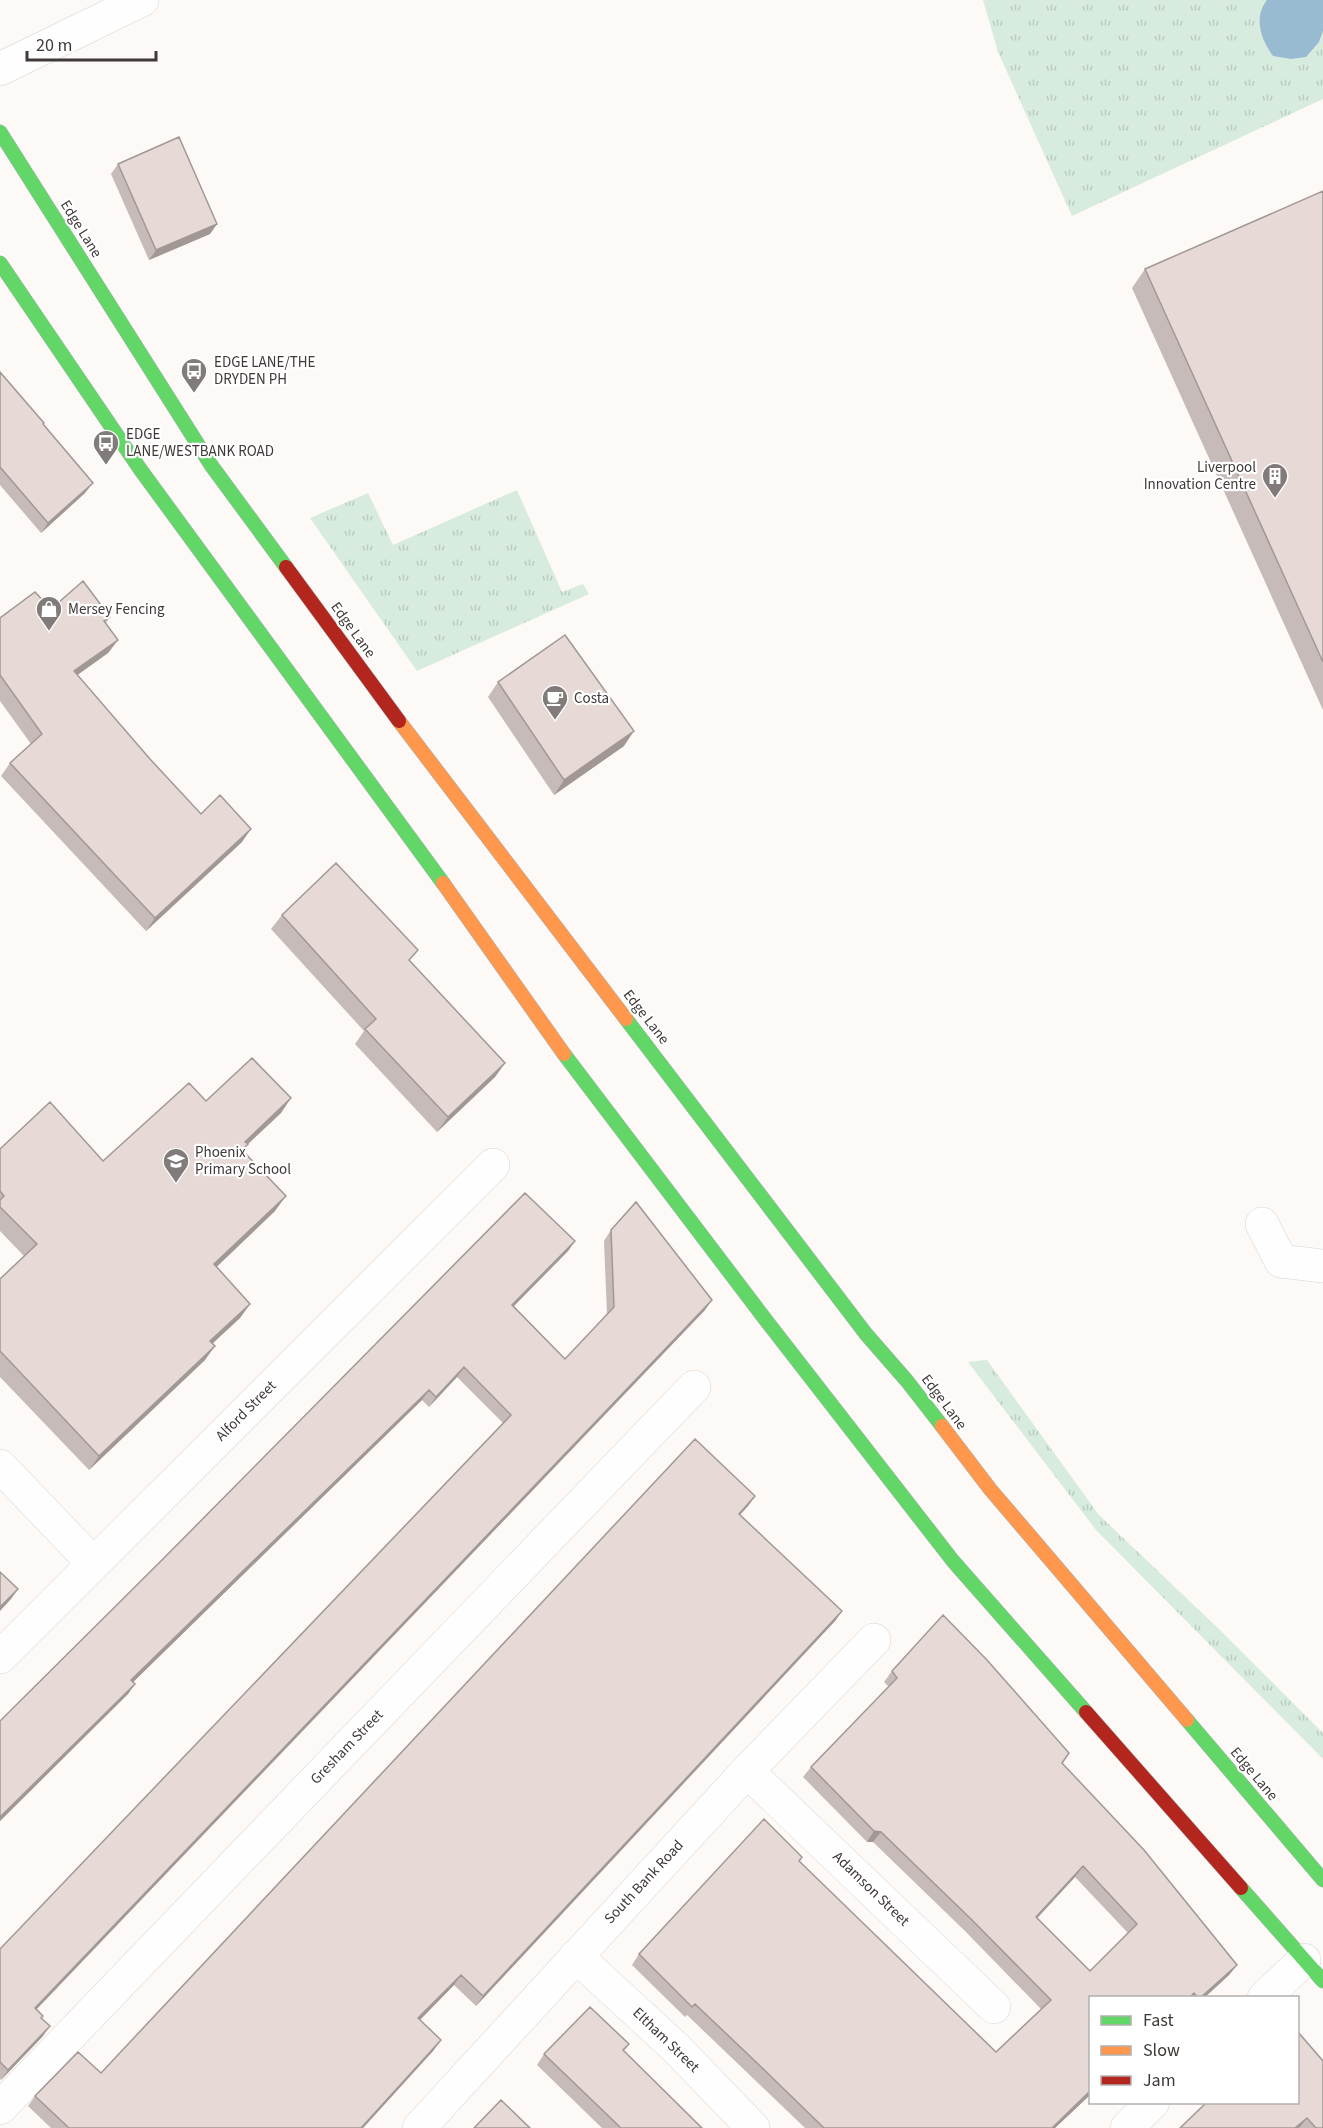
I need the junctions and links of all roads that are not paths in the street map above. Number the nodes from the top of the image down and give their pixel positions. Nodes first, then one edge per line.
1 (142, 0) edge
2 (0, 69) edge
3 (0, 132) edge
4 (3, 277) edge
5 (494, 1165) dead end
6 (1262, 1224) dead end
7 (1323, 1266) edge
8 (694, 1387) dead end
9 (0, 1467) edge
10 (93, 1563) junction
11 (874, 1640) dead end
12 (0, 1657) edge
13 (747, 1771) junction
14 (1323, 1880) edge
15 (576, 1956) junction
16 (1313, 1970) edge
17 (1268, 1996) edge
18 (994, 2007) dead end
19 (1153, 2104) edge
20 (0, 2108) edge
21 (419, 2128) edge
22 (753, 2128) edge
23 (1127, 2128) edge

1 - 2 street
3 - 14 highway, Edge Lane
4 - 16 highway
5 - 10 street, Alford Street
6 - 7 street
8 - 20 street, Gresham Street
9 - 10 street
10 - 12 street, Alford Street
11 - 13 street, South Bank Road
13 - 15 street, South Bank Road
13 - 18 street, Adamson Street
15 - 21 street, South Bank Road
15 - 22 street, Eltham Street
16 - 17 street
19 - 23 street

